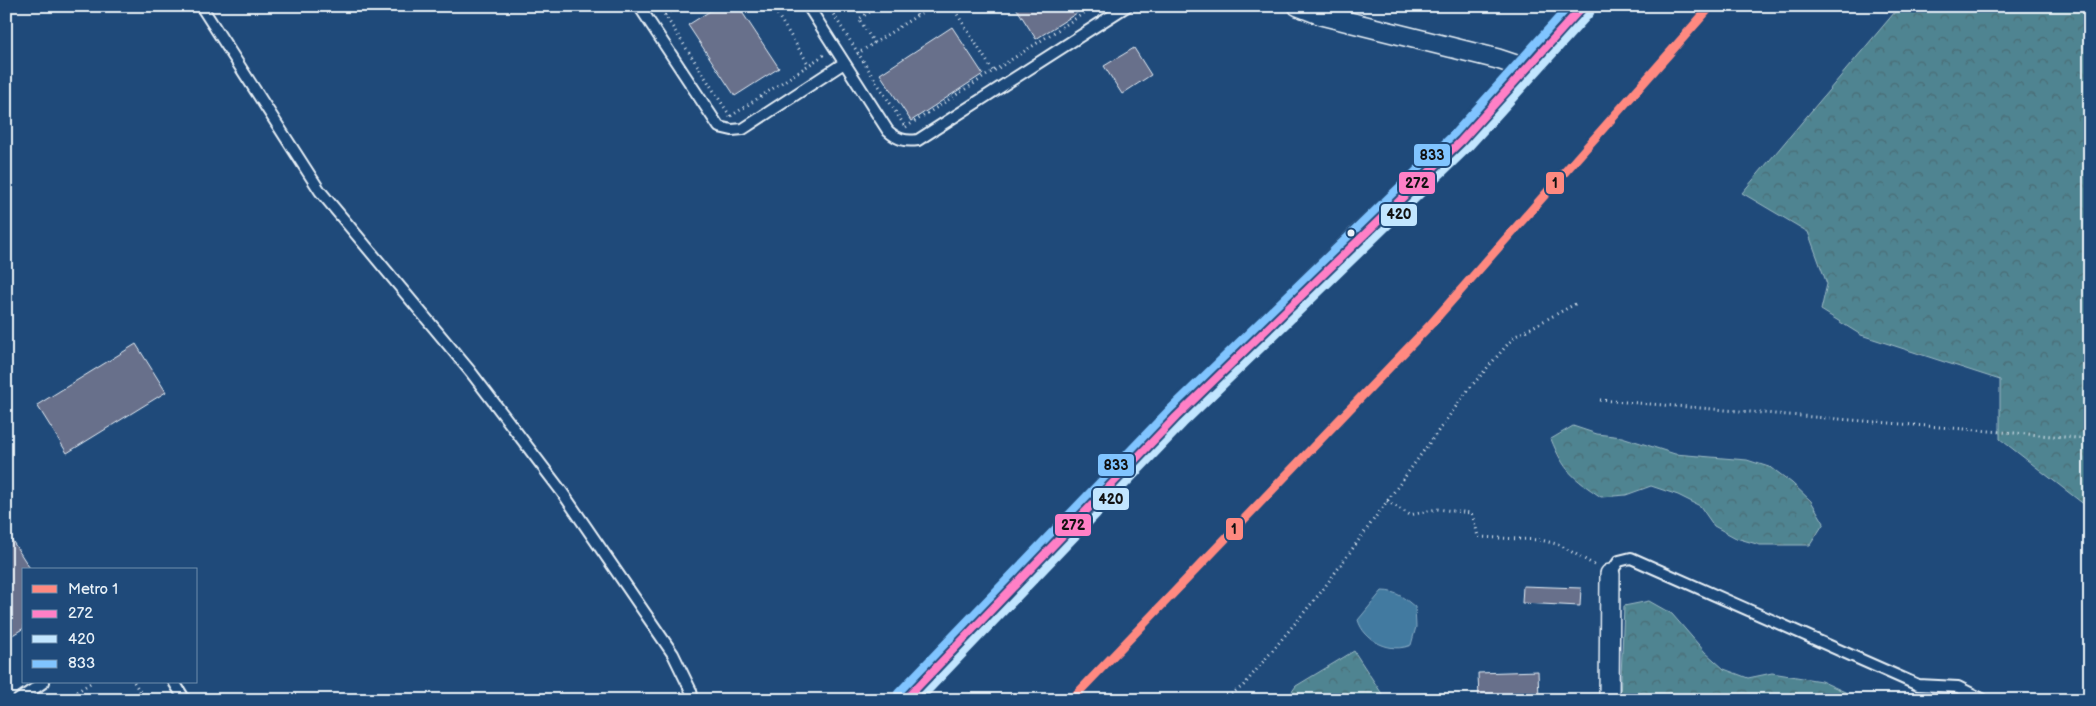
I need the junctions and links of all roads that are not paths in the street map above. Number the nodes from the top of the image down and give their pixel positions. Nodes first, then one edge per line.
1 (201, 6) edge
2 (639, 6) edge
3 (808, 6) edge
4 (1127, 6) edge
5 (1298, 6) edge
6 (1583, 6) edge
7 (844, 63) junction
8 (1528, 69) junction
9 (1610, 574) joint
10 (41, 684) edge
11 (175, 684) edge
12 (18, 700) edge
13 (185, 700) edge
14 (693, 700) edge
15 (905, 700) edge
16 (1609, 700) edge
17 (1984, 700) edge

1 - 14 lane
2 - 7 lane
3 - 7 lane
4 - 7 lane
5 - 8 street
6 - 8 street
8 - 15 street
9 - 16 street
9 - 17 lane
10 - 12 lane
11 - 13 lane

